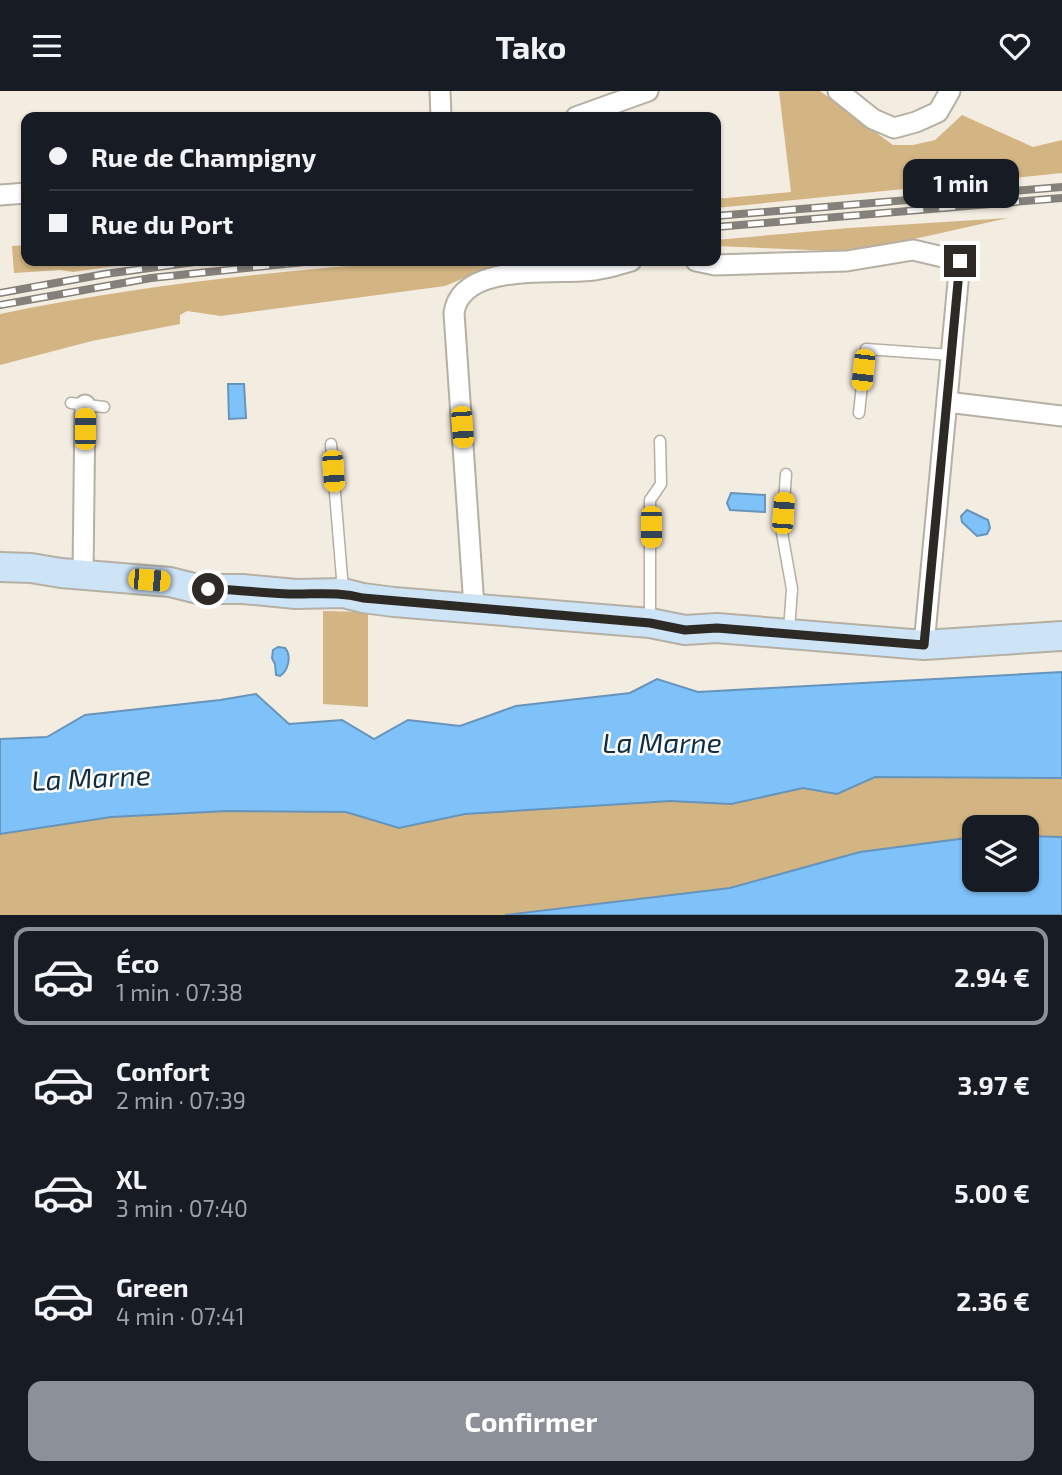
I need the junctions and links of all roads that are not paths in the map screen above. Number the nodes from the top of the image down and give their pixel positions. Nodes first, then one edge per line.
1 (440, 91) edge
2 (648, 91) edge
3 (838, 91) edge
4 (950, 91) edge
5 (442, 112) edge
6 (590, 112) edge
7 (21, 193) edge
8 (0, 195) edge
9 (721, 265) edge
10 (610, 266) edge
11 (951, 355) junction
12 (947, 402) junction
13 (87, 405) dead end
14 (859, 413) dead end
15 (1062, 416) edge
16 (660, 441) dead end
17 (331, 445) dead end
18 (786, 474) dead end
19 (0, 567) edge
20 (83, 575) junction
21 (343, 593) junction
22 (474, 607) junction
23 (650, 623) junction
24 (789, 635) junction
25 (1062, 636) edge
26 (924, 645) junction

1 - 5 street
2 - 6 street
3 - 4 street
7 - 8 street
9 - 11 street
10 - 22 street
11 - 12 street
11 - 14 lane
12 - 15 street
12 - 26 street
13 - 20 street
16 - 23 lane
17 - 21 lane
18 - 24 lane
19 - 20 street
20 - 21 street
21 - 22 street
22 - 23 street
23 - 24 street
24 - 26 street
25 - 26 street

